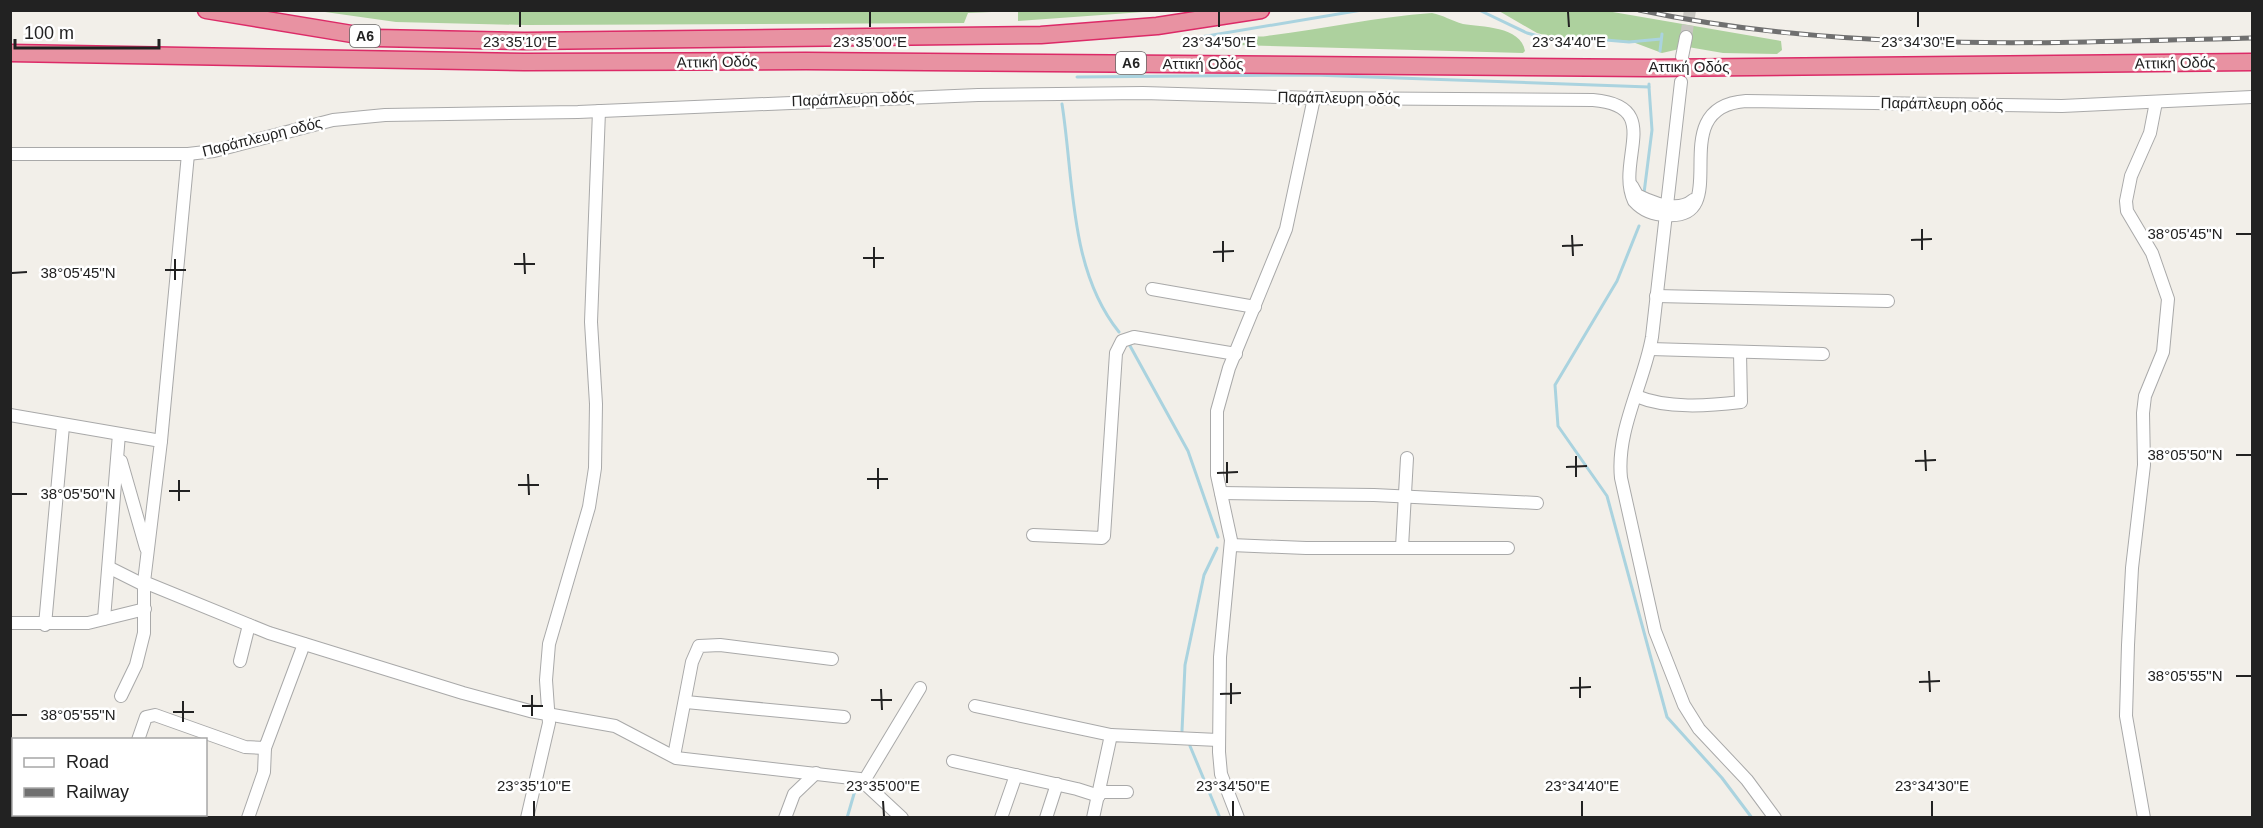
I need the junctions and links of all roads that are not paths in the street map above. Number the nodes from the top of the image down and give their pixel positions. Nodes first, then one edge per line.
1 (206, 10) edge
2 (1261, 10) edge
3 (1686, 37) tunnel mouth
4 (10, 53) edge
5 (1682, 57) dead end
6 (2253, 62) edge
7 (1681, 82) dead end
8 (2253, 97) edge
9 (1314, 98) junction
10 (2156, 102) junction
11 (598, 111) junction
12 (10, 154) edge
13 (188, 154) junction
14 (1665, 210) junction
15 (1152, 289) dead end
16 (1656, 296) junction
17 (1888, 301) dead end
18 (1255, 308) junction
19 (1650, 350) junction
20 (1740, 353) junction
21 (1236, 354) junction
22 (1824, 354) dead end
23 (1636, 396) junction
24 (10, 416) edge
25 (63, 426) junction
26 (119, 434) junction
27 (161, 441) junction
28 (118, 450) junction
29 (1407, 458) dead end
30 (1221, 493) junction
31 (1405, 496) junction
32 (1537, 503) dead end
33 (1033, 535) dead end
34 (1231, 545) junction
35 (1402, 547) junction
36 (1508, 548) dead end
37 (147, 555) junction
38 (110, 568) junction
39 (144, 583) junction
40 (145, 609) junction
41 (104, 619) junction
42 (10, 622) edge
43 (45, 624) junction
44 (249, 625) junction
45 (304, 644) junction
46 (832, 659) dead end
47 (240, 661) dead end
48 (920, 688) dead end
49 (121, 696) dead end
50 (686, 702) junction
51 (975, 706) dead end
52 (547, 713) junction
53 (844, 717) dead end
54 (190, 734) edge
55 (1111, 735) junction
56 (139, 738) edge
57 (207, 738) edge
58 (207, 738) edge
59 (1218, 740) junction
60 (265, 748) junction
61 (674, 756) junction
62 (952, 760) dead end
63 (816, 773) junction
64 (1016, 775) junction
65 (864, 781) junction
66 (1057, 784) junction
67 (1127, 792) dead end
68 (1099, 794) junction
69 (248, 818) edge
70 (527, 818) edge
71 (785, 818) edge
72 (902, 818) edge
73 (1001, 818) edge
74 (1046, 818) edge
75 (1093, 818) edge
76 (1238, 818) edge
77 (1775, 818) edge
78 (2144, 818) edge

1 - 2 highway, Αττική Οδός / Α6
3 - 5 street
4 - 6 highway, Αττική Οδός / Α6
7 - 14 street
8 - 10 street, Παράπλευρη οδός
9 - 11 street, Παράπλευρη οδός
9 - 14 street, Παράπλευρη οδός
9 - 18 street
10 - 14 street, Παράπλευρη οδός
10 - 78 street
11 - 13 street, Παράπλευρη οδός
11 - 52 street
12 - 13 street, Παράπλευρη οδός
13 - 27 street
14 - 16 street
15 - 18 street
16 - 17 street
16 - 19 street
18 - 21 street
19 - 20 street
19 - 23 street
20 - 22 street
20 - 23 street
21 - 30 street
21 - 33 street
23 - 77 street
24 - 25 street
25 - 26 street
25 - 43 street
26 - 27 street
26 - 28 street
27 - 37 street
28 - 37 street
28 - 38 street
29 - 31 street
30 - 31 street
30 - 34 street
31 - 32 street
31 - 35 street
34 - 35 street
34 - 59 street
35 - 36 street
37 - 39 street
38 - 39 street
38 - 41 street
39 - 40 street
39 - 44 street
40 - 41 street
40 - 49 street
41 - 43 street
42 - 43 street
44 - 45 street
44 - 47 street
45 - 52 street
45 - 60 street
46 - 50 street
48 - 65 street
50 - 53 street
50 - 61 street
51 - 55 street
52 - 61 street
52 - 70 street
54 - 56 street
54 - 57 street
55 - 59 street
55 - 68 street
58 - 60 street
59 - 76 street
60 - 69 street
61 - 63 street
62 - 64 street
63 - 65 street
63 - 71 street
64 - 66 street
64 - 73 street
65 - 72 street
66 - 68 street
66 - 74 street
67 - 68 street
68 - 75 street

